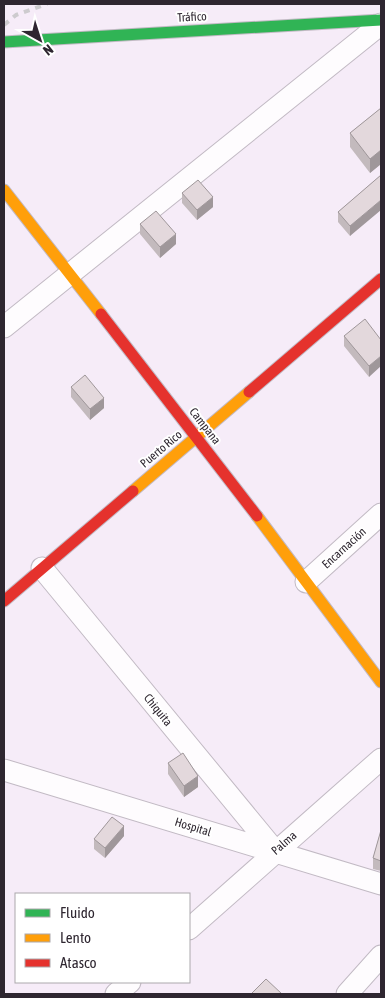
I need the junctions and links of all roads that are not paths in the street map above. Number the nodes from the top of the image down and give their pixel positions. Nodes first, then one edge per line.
1 (381, 20) edge
2 (381, 24) edge
3 (4, 44) edge
4 (4, 190) edge
5 (69, 274) junction
6 (378, 289) edge
7 (4, 327) edge
8 (196, 436) junction
9 (381, 514) edge
10 (42, 568) junction
11 (306, 582) junction
12 (4, 601) edge
13 (381, 682) edge
14 (381, 759) edge
15 (4, 770) edge
16 (275, 852) junction
17 (381, 884) edge
18 (190, 928) edge
19 (381, 956) edge
20 (129, 983) edge
21 (116, 994) edge
22 (347, 994) edge

1 - 3 street, Tráfico
2 - 5 street
4 - 5 street, Campana
5 - 7 street
5 - 8 street, Campana
6 - 8 street, Puerto Rico
8 - 10 street, Puerto Rico
8 - 11 street, Campana
9 - 11 street, Encarnación
10 - 12 street, Puerto Rico
10 - 16 street, Chiquita
11 - 13 street, Campana
14 - 16 street, Palma
15 - 16 street, Hospital
16 - 17 street, Hospital
16 - 18 street, Palma
19 - 22 street
20 - 21 street

